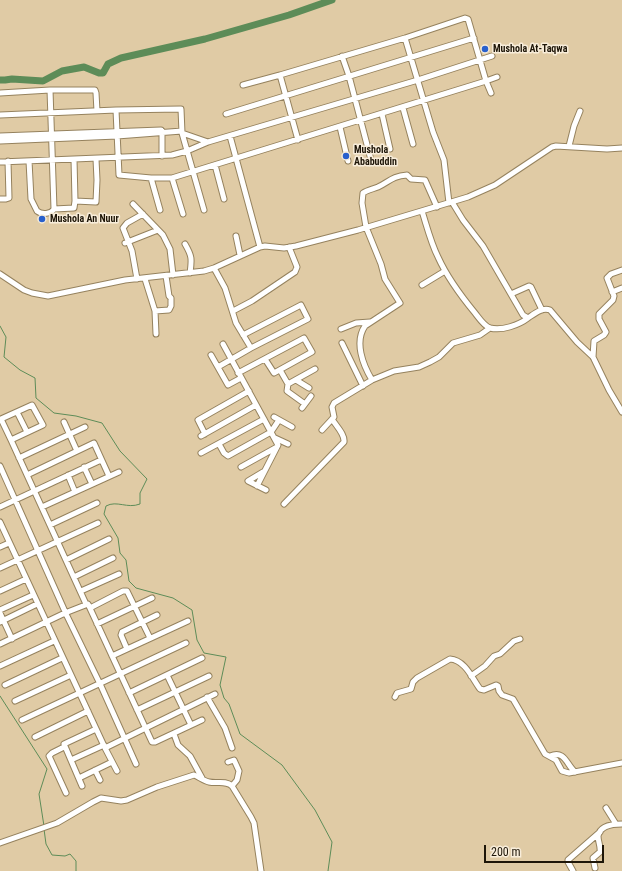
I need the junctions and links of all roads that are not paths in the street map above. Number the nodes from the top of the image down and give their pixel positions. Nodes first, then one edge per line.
1 (405, 38) junction
2 (474, 38) junction
3 (342, 56) junction
4 (492, 56) dead end
5 (411, 58) junction
6 (481, 60) junction
7 (280, 75) junction
8 (349, 76) junction
9 (497, 77) dead end
10 (418, 80) junction
11 (486, 81) junction
12 (243, 85) dead end
13 (50, 90) junction
14 (0, 93) edge
15 (491, 93) dead end
16 (285, 96) junction
17 (355, 98) junction
18 (424, 101) junction
19 (403, 108) junction
20 (116, 110) junction
21 (97, 111) junction
22 (580, 111) dead end
23 (50, 113) junction
24 (226, 114) dead end
25 (382, 114) junction
26 (0, 115) edge
27 (291, 118) junction
28 (361, 120) junction
29 (340, 127) junction
30 (163, 131) junction
31 (182, 132) junction
32 (117, 134) junction
33 (0, 136) edge
34 (51, 136) junction
35 (230, 136) junction
36 (298, 140) junction
37 (0, 141) edge
38 (208, 142) junction
39 (413, 144) dead end
40 (569, 146) junction
41 (622, 148) edge
42 (390, 149) dead end
43 (187, 151) junction
44 (162, 156) junction
45 (370, 156) dead end
46 (118, 158) junction
47 (74, 159) junction
48 (96, 159) junction
49 (236, 159) junction
50 (52, 160) junction
51 (29, 161) junction
52 (348, 161) dead end
53 (0, 162) edge
54 (8, 162) junction
55 (215, 165) junction
56 (193, 171) junction
57 (151, 178) junction
58 (172, 178) junction
59 (0, 199) edge
60 (224, 199) dead end
61 (75, 201) junction
62 (451, 202) junction
63 (133, 204) dead end
64 (437, 207) junction
65 (54, 209) junction
66 (160, 210) dead end
67 (204, 210) dead end
68 (422, 212) junction
69 (143, 214) junction
70 (183, 214) dead end
71 (366, 227) junction
72 (158, 230) junction
73 (236, 236) dead end
74 (127, 243) junction
75 (185, 244) dead end
76 (260, 247) junction
77 (289, 247) junction
78 (240, 255) junction
79 (214, 268) junction
80 (622, 270) edge
81 (445, 271) junction
82 (190, 273) junction
83 (0, 274) edge
84 (173, 275) junction
85 (166, 276) junction
86 (138, 279) junction
87 (145, 279) junction
88 (422, 285) dead end
89 (622, 288) edge
90 (612, 292) junction
91 (511, 294) junction
92 (542, 310) junction
93 (155, 311) junction
94 (233, 311) junction
95 (528, 318) junction
96 (371, 322) junction
97 (490, 328) junction
98 (341, 329) dead end
99 (156, 334) dead end
100 (244, 335) junction
101 (342, 343) dead end
102 (223, 344) dead end
103 (251, 348) junction
104 (211, 355) dead end
105 (593, 357) junction
106 (231, 359) junction
107 (265, 359) junction
108 (218, 367) junction
109 (315, 369) dead end
110 (280, 370) junction
111 (240, 375) junction
112 (296, 380) junction
113 (372, 380) junction
114 (288, 384) junction
115 (363, 386) junction
116 (309, 388) dead end
117 (249, 391) junction
118 (311, 396) dead end
119 (256, 405) junction
120 (17, 412) junction
121 (622, 412) edge
122 (264, 419) junction
123 (332, 419) junction
124 (64, 422) dead end
125 (85, 427) dead end
126 (292, 427) dead end
127 (322, 430) dead end
128 (27, 432) junction
129 (69, 434) junction
130 (273, 435) junction
131 (11, 440) junction
132 (219, 444) junction
133 (288, 444) dead end
134 (277, 447) junction
135 (77, 451) junction
136 (202, 454) dead end
137 (262, 455) junction
138 (19, 458) junction
139 (101, 460) junction
140 (0, 466) edge
141 (268, 466) junction
142 (84, 467) junction
143 (241, 467) dead end
144 (265, 471) junction
145 (119, 472) dead end
146 (27, 475) junction
147 (68, 475) junction
148 (109, 476) junction
149 (92, 484) junction
150 (258, 486) junction
151 (266, 490) dead end
152 (34, 491) junction
153 (75, 492) junction
154 (15, 500) junction
155 (97, 502) dead end
156 (284, 504) dead end
157 (0, 507) edge
158 (42, 507) junction
159 (98, 523) dead end
160 (1, 525) edge
161 (50, 525) junction
162 (109, 539) dead end
163 (58, 542) junction
164 (9, 543) junction
165 (0, 547) edge
166 (38, 551) junction
167 (114, 558) dead end
168 (17, 560) junction
169 (66, 560) junction
170 (0, 568) edge
171 (119, 574) dead end
172 (74, 576) junction
173 (26, 579) junction
174 (0, 591) edge
175 (81, 592) junction
176 (33, 595) junction
177 (152, 598) dead end
178 (37, 604) junction
179 (88, 606) junction
180 (134, 606) junction
181 (0, 612) edge
182 (65, 613) junction
183 (157, 615) dead end
184 (2, 621) edge
185 (142, 622) junction
186 (188, 622) dead end
187 (46, 623) junction
188 (97, 624) junction
189 (150, 638) junction
190 (12, 639) junction
191 (520, 639) dead end
192 (54, 641) junction
193 (186, 643) dead end
194 (0, 644) edge
195 (127, 649) junction
196 (112, 656) junction
197 (62, 658) junction
198 (202, 658) dead end
199 (0, 666) edge
200 (120, 673) junction
201 (71, 675) junction
202 (167, 675) junction
203 (209, 676) dead end
204 (471, 676) junction
205 (99, 684) junction
206 (5, 685) dead end
207 (175, 692) junction
208 (79, 693) junction
209 (129, 693) junction
210 (215, 694) dead end
211 (207, 697) junction
212 (394, 697) dead end
213 (15, 701) dead end
214 (183, 708) junction
215 (137, 710) junction
216 (88, 711) junction
217 (22, 720) dead end
218 (202, 720) dead end
219 (191, 726) junction
220 (145, 727) junction
221 (96, 729) junction
222 (174, 734) junction
223 (35, 736) dead end
224 (124, 738) junction
225 (64, 746) junction
226 (104, 746) junction
227 (232, 748) dead end
228 (550, 756) junction
229 (71, 760) junction
230 (112, 762) junction
231 (228, 762) dead end
232 (622, 763) edge
233 (136, 764) dead end
234 (95, 770) junction
235 (117, 771) dead end
236 (575, 772) junction
237 (79, 778) junction
238 (202, 779) junction
239 (100, 780) dead end
240 (82, 786) dead end
241 (232, 786) junction
242 (66, 793) dead end
243 (606, 808) dead end
244 (619, 824) edge
245 (600, 831) junction
246 (0, 844) edge
247 (595, 868) dead end
248 (261, 871) edge
249 (573, 871) edge

1 - 2 street
1 - 3 street
1 - 5 street
2 - 5 street
2 - 6 street
3 - 7 street
3 - 8 street
4 - 6 street
5 - 8 street
5 - 10 street
6 - 10 street
6 - 11 street
7 - 12 street
7 - 16 street
8 - 16 street
8 - 17 street
9 - 11 street
10 - 17 street
10 - 18 street
11 - 15 street
11 - 18 street
13 - 14 street
13 - 21 street
13 - 23 street
16 - 24 street
16 - 27 street
17 - 27 street
17 - 28 street
18 - 19 street
18 - 62 street
19 - 25 street
19 - 39 street
20 - 21 street
20 - 31 street
20 - 32 street
21 - 23 street
22 - 40 street
23 - 26 street
23 - 34 street
25 - 28 street
25 - 42 street
27 - 35 street
27 - 36 street
28 - 29 street
28 - 45 street
29 - 36 street
29 - 52 street
30 - 31 street
30 - 32 street
30 - 44 street
31 - 38 street
31 - 43 street
32 - 34 street
32 - 46 street
33 - 34 street
34 - 37 street
34 - 50 street
35 - 38 street
35 - 49 street
36 - 49 street
38 - 43 street
40 - 41 street
40 - 62 street
43 - 44 street
43 - 56 street
44 - 46 street
46 - 48 street
46 - 57 street
47 - 48 street
47 - 50 street
47 - 61 street
48 - 61 street
49 - 55 street
49 - 76 street
50 - 51 street
50 - 65 street
51 - 54 street
51 - 65 street
53 - 54 street
54 - 59 street
55 - 56 street
55 - 60 street
56 - 58 street
56 - 67 street
57 - 58 street
57 - 66 street
58 - 70 street
61 - 65 street
62 - 64 street
62 - 91 street
63 - 69 street
64 - 68 street
64 - 71 street
68 - 71 street
68 - 81 street
69 - 72 street
69 - 74 street
71 - 77 street
71 - 96 street
72 - 74 street
72 - 84 street
73 - 78 street
74 - 86 street
75 - 82 street
76 - 77 street
76 - 78 street
77 - 94 street
78 - 79 street
79 - 82 street
79 - 94 street
80 - 90 street
81 - 88 street
81 - 97 street
82 - 84 street
83 - 86 street
84 - 85 street
85 - 87 street
85 - 93 street
86 - 87 street
87 - 93 street
89 - 90 street
90 - 105 street
91 - 92 street
91 - 95 street
92 - 95 street
92 - 105 street
93 - 99 street
94 - 100 street
95 - 97 street
96 - 98 street
96 - 113 street
97 - 113 street
100 - 103 street
100 - 103 street
101 - 115 street
102 - 106 street
103 - 106 street
104 - 108 street
105 - 121 street
106 - 108 street
106 - 111 street
107 - 110 street
107 - 110 street
107 - 111 street
108 - 111 street
109 - 112 street
110 - 114 street
111 - 117 street
112 - 114 street
112 - 116 street
113 - 115 street
114 - 118 street
115 - 123 street
117 - 119 street
117 - 119 street
119 - 122 street
120 - 128 street
120 - 128 street
120 - 131 street
122 - 130 street
122 - 132 street
123 - 127 street
123 - 156 street
124 - 129 street
125 - 129 street
126 - 130 street
128 - 131 street
129 - 135 street
129 - 138 street
130 - 132 street
130 - 133 street
130 - 134 street
131 - 138 street
132 - 136 street
134 - 137 street
134 - 141 street
135 - 139 street
135 - 146 street
137 - 141 street
137 - 143 street
138 - 146 street
139 - 142 street
139 - 148 street
140 - 154 street
141 - 144 street
142 - 147 street
142 - 149 street
144 - 150 street
144 - 150 street
145 - 148 street
146 - 152 street
147 - 152 street
147 - 153 street
148 - 149 street
149 - 153 street
150 - 151 street
152 - 154 street
152 - 158 street
153 - 158 street
154 - 157 street
154 - 166 street
155 - 161 street
158 - 161 street
159 - 163 street
160 - 164 street
161 - 163 street
162 - 169 street
163 - 166 street
163 - 169 street
164 - 165 street
164 - 168 street
166 - 168 street
166 - 182 street
167 - 172 street
168 - 170 street
168 - 173 street
169 - 172 street
171 - 175 street
172 - 175 street
173 - 174 street
173 - 176 street
175 - 179 street
176 - 178 street
176 - 181 street
177 - 180 street
178 - 184 street
178 - 187 street
179 - 180 street
179 - 182 street
179 - 188 street
180 - 185 street
180 - 188 street
181 - 184 street
182 - 187 street
182 - 205 street
183 - 185 street
184 - 190 street
185 - 189 street
185 - 195 street
186 - 189 street
187 - 190 street
187 - 192 street
188 - 196 street
189 - 195 street
190 - 194 street
191 - 204 street
192 - 197 street
192 - 199 street
193 - 200 street
195 - 196 street
196 - 200 street
197 - 201 street
197 - 206 street
198 - 202 street
200 - 205 street
200 - 209 street
201 - 208 street
201 - 213 street
202 - 207 street
202 - 209 street
203 - 207 street
204 - 212 street
204 - 228 street
205 - 208 street
205 - 224 street
207 - 214 street
207 - 215 street
208 - 216 street
208 - 217 street
209 - 215 street
210 - 211 street
211 - 214 street
211 - 227 street
214 - 219 street
214 - 220 street
215 - 220 street
216 - 221 street
216 - 223 street
218 - 219 street
219 - 222 street
220 - 222 street
220 - 224 street
221 - 225 street
221 - 226 street
222 - 238 street
224 - 226 street
224 - 233 street
225 - 229 street
225 - 242 street
226 - 229 street
226 - 230 street
228 - 236 street
228 - 236 street
229 - 237 street
230 - 234 street
230 - 235 street
231 - 241 street
232 - 236 street
234 - 237 street
234 - 239 street
237 - 240 street
238 - 241 street
238 - 246 street
241 - 248 street
243 - 244 street
244 - 245 street
245 - 247 street
245 - 249 street

